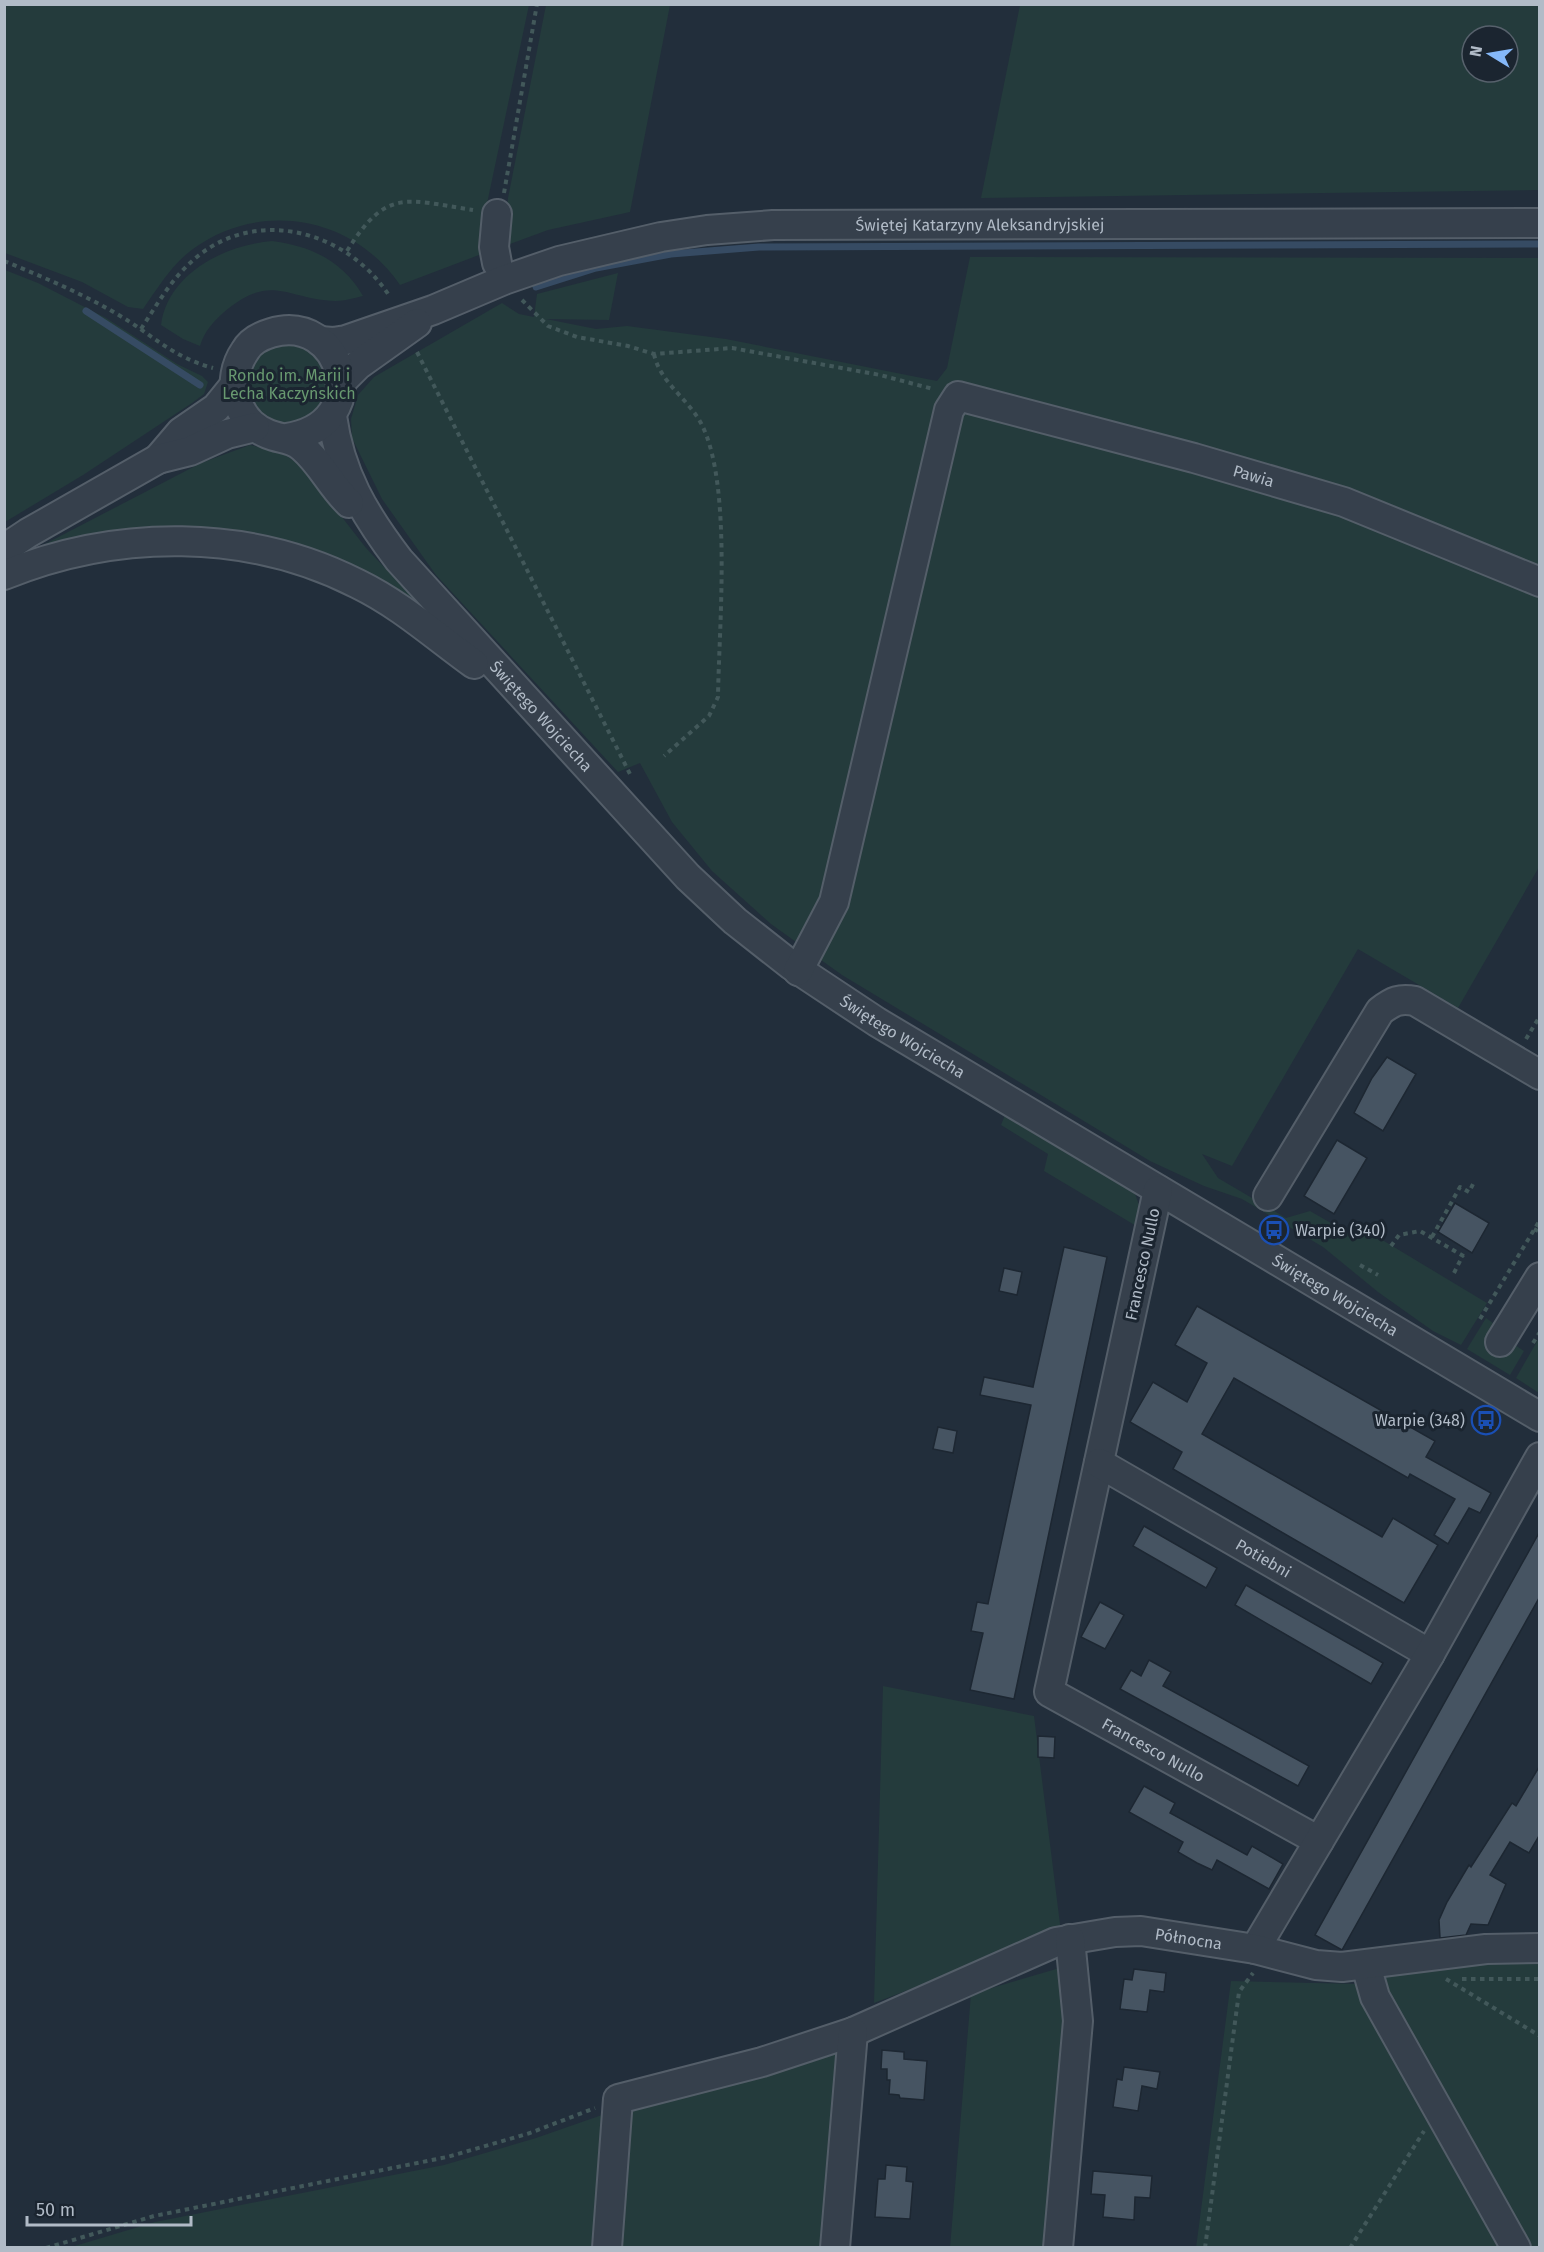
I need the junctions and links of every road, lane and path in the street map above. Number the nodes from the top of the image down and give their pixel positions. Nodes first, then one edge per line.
1 (537, 4) edge
2 (497, 214) junction
3 (1539, 223) edge
4 (346, 251) junction
5 (4, 261) edge
6 (501, 271) junction
7 (390, 297) dead end
8 (433, 310) junction
9 (141, 329) junction
10 (320, 341) junction
11 (414, 346) dead end
12 (654, 354) junction
13 (226, 379) junction
14 (341, 382) junction
15 (958, 396) junction
16 (332, 416) junction
17 (255, 427) junction
18 (286, 438) junction
19 (158, 459) junction
20 (372, 524) junction
21 (4, 549) edge
22 (4, 575) edge
23 (1539, 582) edge
24 (522, 698) junction
25 (664, 756) dead end
26 (634, 783) dead end
27 (798, 970) junction
28 (1539, 1016) edge
29 (1526, 1039) dead end
30 (1539, 1075) edge
31 (1474, 1182) dead end
32 (1158, 1190) junction
33 (1268, 1196) dead end
34 (1539, 1220) edge
35 (1534, 1229) junction
36 (1539, 1232) edge
37 (1432, 1237) junction
38 (1391, 1246) dead end
39 (1360, 1265) dead end
40 (1454, 1273) dead end
41 (1378, 1275) dead end
42 (1539, 1277) edge
43 (1480, 1319) dead end
44 (1539, 1332) edge
45 (1500, 1342) dead end
46 (1533, 1342) dead end
47 (1539, 1417) edge
48 (1539, 1457) edge
49 (1099, 1463) junction
50 (1430, 1654) junction
51 (1319, 1841) junction
52 (1070, 1939) junction
53 (1539, 1948) edge
54 (1256, 1949) junction
55 (1369, 1976) dead end
56 (1539, 1979) edge
57 (1250, 1980) dead end
58 (853, 2032) junction
59 (1539, 2036) edge
60 (618, 2099) junction
61 (1438, 2110) junction
62 (63, 2245) edge
63 (46, 2247) edge
64 (607, 2247) edge
65 (835, 2247) edge
66 (1058, 2247) edge
67 (1205, 2247) edge
68 (1350, 2247) edge
69 (1516, 2247) edge

1 - 2 path
2 - 4 path
2 - 6 street
3 - 6 street, Świętej Katarzyny Aleksandryjskiej
4 - 7 path
4 - 9 path
5 - 9 path
6 - 8 street, Świętej Katarzyny Aleksandryjskiej
6 - 12 path
8 - 10 street, Świętej Katarzyny Aleksandryjskiej
8 - 14 street, Świętej Katarzyny Aleksandryjskiej
9 - 13 path
10 - 13 street
10 - 14 street
11 - 26 path
12 - 15 path
12 - 25 path
13 - 17 street
13 - 19 street
14 - 16 street
15 - 23 street, Pawia
15 - 27 street
16 - 18 street
16 - 20 street, Świętego Wojciecha
17 - 18 street
17 - 19 street
18 - 20 street, Świętego Wojciecha
19 - 21 street
20 - 24 street, Świętego Wojciecha
22 - 24 street
24 - 27 street, Świętego Wojciecha
27 - 32 street, Świętego Wojciecha
28 - 29 path
30 - 33 street
31 - 37 path
32 - 47 street, Świętego Wojciecha
32 - 49 street, Francesco Nullo
34 - 35 path
35 - 36 path
35 - 43 path
37 - 38 path
37 - 40 path
39 - 41 path
42 - 45 street
44 - 46 path
48 - 50 street
49 - 50 street, Potiebni
49 - 51 street, Francesco Nullo
50 - 51 street
51 - 54 street
52 - 54 street, Północna
52 - 58 street, Północna
52 - 66 street
53 - 54 street, Północna
55 - 61 street
56 - 59 path
57 - 67 path
58 - 60 street, Północna
58 - 65 street
60 - 62 path
60 - 64 street
61 - 68 path
61 - 69 street
62 - 63 path

